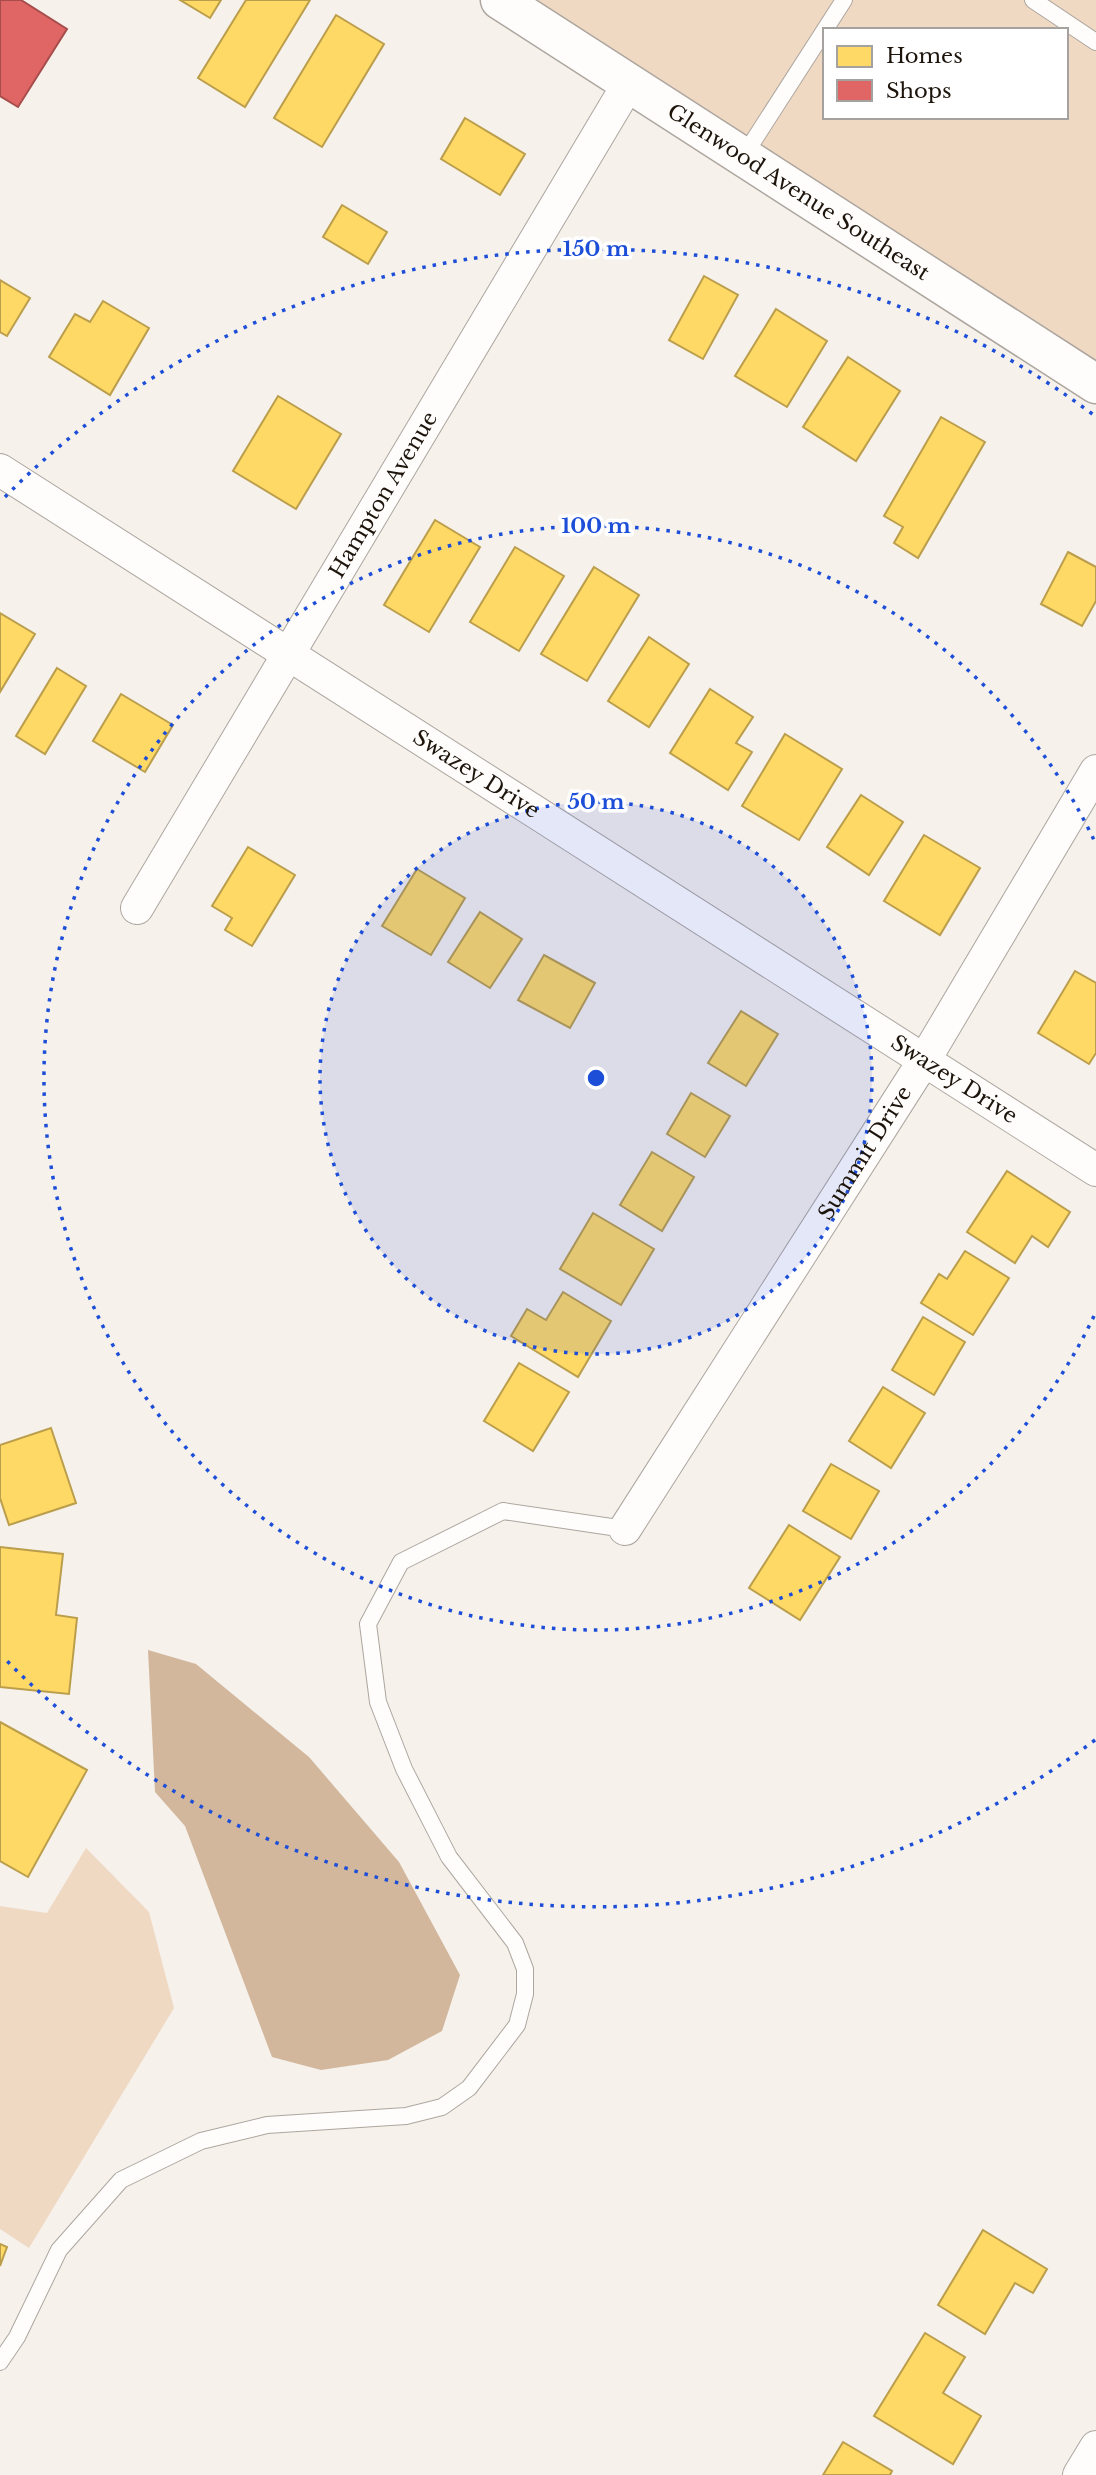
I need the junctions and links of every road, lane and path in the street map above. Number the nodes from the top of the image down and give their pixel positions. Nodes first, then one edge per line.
1 (500, 0) edge
2 (844, 0) edge
3 (1033, 0) edge
4 (826, 28) edge
5 (823, 33) edge
6 (1096, 42) edge
7 (629, 83) junction
8 (743, 157) junction
9 (1096, 384) edge
10 (0, 470) edge
11 (289, 654) junction
12 (1096, 771) edge
13 (137, 908) dead end
14 (925, 1059) junction
15 (1096, 1170) edge
16 (625, 1529) joint
17 (0, 2362) edge
18 (1096, 2447) edge
19 (1079, 2475) edge

1 - 7 main road, Glenwood Avenue Southeast
2 - 4 lane
3 - 6 lane
5 - 8 lane
7 - 8 main road, Glenwood Avenue Southeast
7 - 11 street, Hampton Avenue
8 - 9 main road, Glenwood Avenue Southeast
10 - 11 street, Swazey Drive
11 - 13 street, Hampton Avenue
11 - 14 street, Swazey Drive
12 - 14 street, Summit Drive
14 - 15 street, Swazey Drive
14 - 16 street, Summit Drive
16 - 17 lane
18 - 19 street

